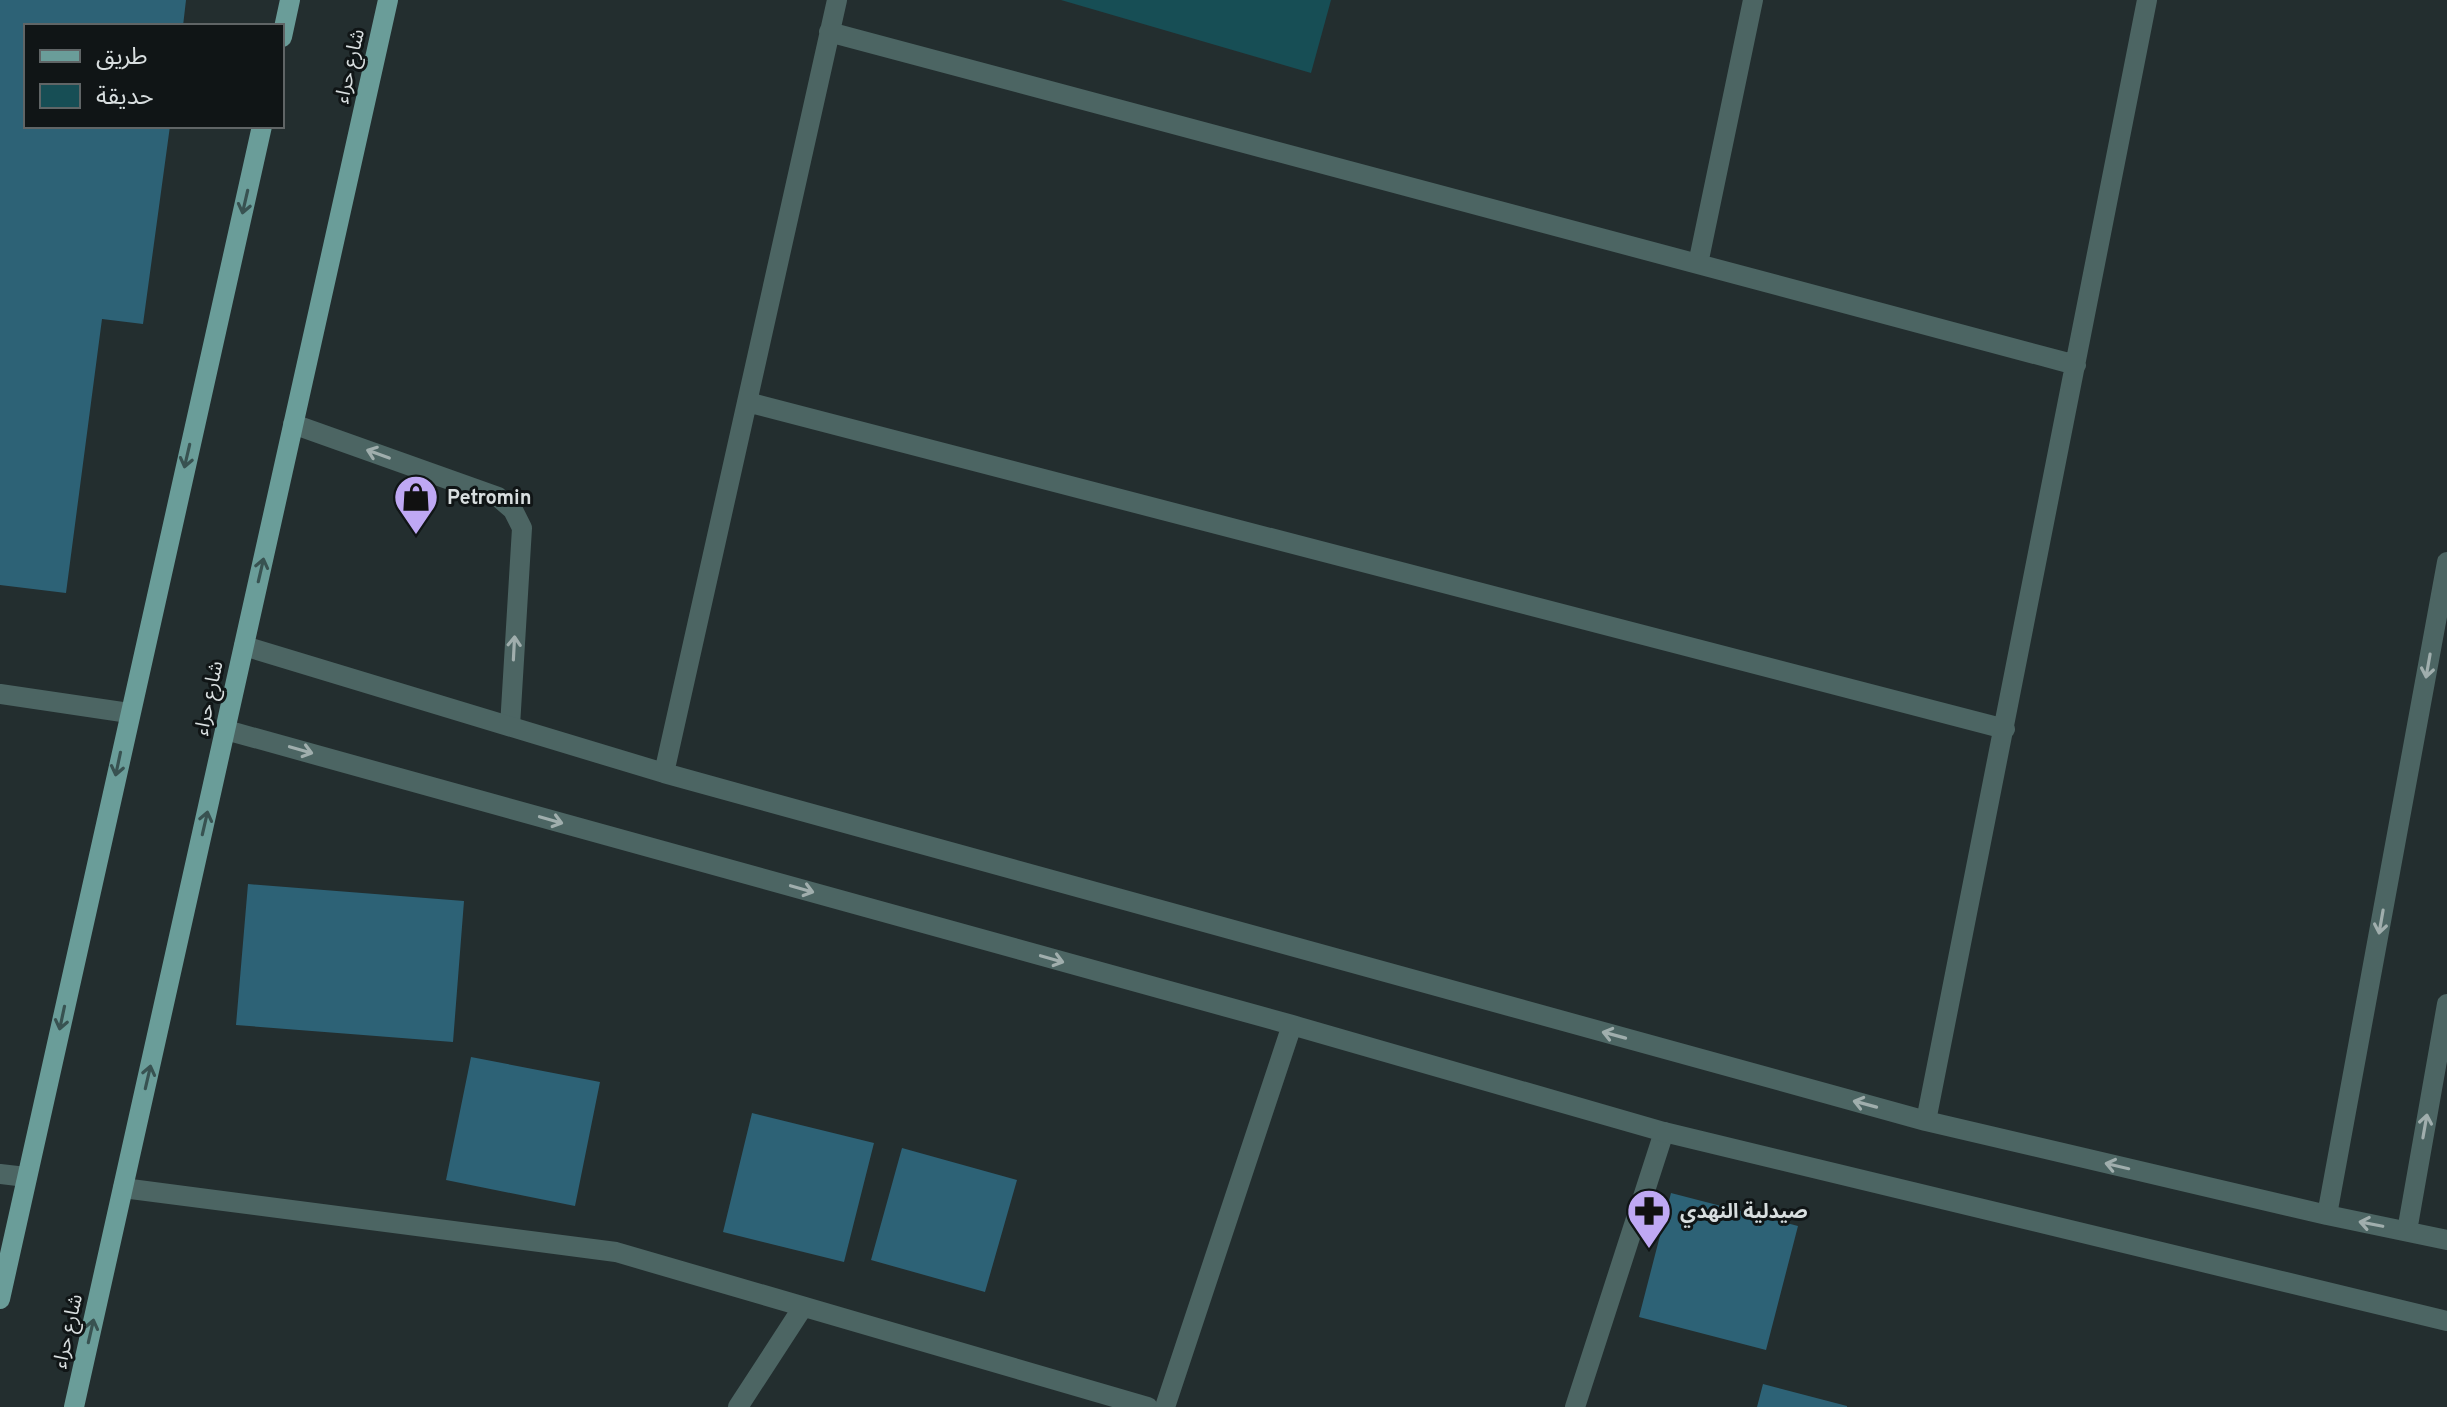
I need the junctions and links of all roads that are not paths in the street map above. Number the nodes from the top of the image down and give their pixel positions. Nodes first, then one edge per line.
1 (290, 0) edge
2 (388, 0) edge
3 (837, 0) edge
4 (1753, 0) edge
5 (2147, 0) edge
6 (284, 28) edge
7 (829, 32) junction
8 (262, 128) edge
9 (1698, 264) junction
10 (2076, 365) junction
11 (747, 402) junction
12 (293, 424) junction
13 (2447, 562) edge
14 (244, 646) junction
15 (0, 694) edge
16 (129, 713) junction
17 (510, 726) junction
18 (2005, 729) junction
19 (226, 730) junction
20 (664, 773) junction
21 (2447, 1004) edge
22 (1292, 1025) junction
23 (1926, 1121) junction
24 (1664, 1132) junction
25 (0, 1174) edge
26 (26, 1177) junction
27 (123, 1188) junction
28 (2327, 1215) junction
29 (2407, 1231) junction
30 (2447, 1240) edge
31 (0, 1299) edge
32 (803, 1307) junction
33 (2447, 1321) edge
34 (74, 1407) edge
35 (738, 1407) edge
36 (1148, 1407) edge
37 (1165, 1407) edge
38 (1575, 1407) edge

1 - 6 main road
2 - 12 main road, شارع حراء
3 - 7 street
4 - 9 street
5 - 10 street
7 - 9 street
7 - 11 street
8 -> 16 main road
9 - 10 street
10 - 18 street
11 - 18 street
11 - 20 street
14 -> 12 main road, شارع حراء
17 -> 12 street
13 -> 28 street
14 - 17 street
14 - 19 main road, شارع حراء
15 - 16 street
16 -> 26 main road
17 - 20 street
18 - 23 street
19 -> 22 street
27 -> 19 main road, شارع حراء
23 -> 20 street
29 -> 21 street
22 - 24 street
22 - 37 street
28 -> 23 street
24 - 33 street
24 - 38 street
25 - 26 street
26 - 31 main road
27 - 32 street
34 -> 27 main road, شارع حراء
29 -> 28 street
29 - 30 street
32 - 35 street
32 - 36 street

